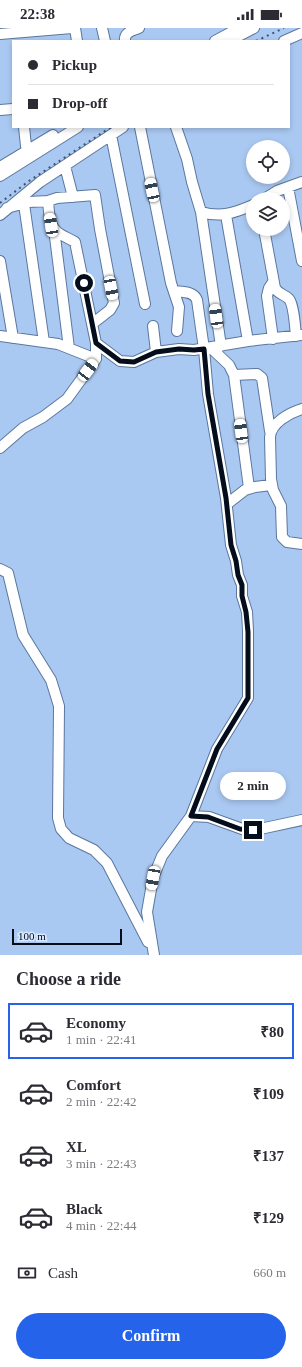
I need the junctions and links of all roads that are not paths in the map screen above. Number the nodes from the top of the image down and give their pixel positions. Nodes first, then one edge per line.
1 (72, 28) edge
2 (75, 28) edge
3 (102, 28) edge
4 (139, 28) edge
5 (239, 28) edge
6 (254, 28) edge
7 (302, 32) edge
8 (0, 34) edge
9 (225, 35) edge
10 (77, 40) edge
11 (105, 40) edge
12 (125, 40) edge
13 (286, 40) edge
14 (12, 109) edge
15 (0, 110) edge
16 (24, 128) edge
17 (64, 128) edge
18 (76, 128) edge
19 (122, 128) edge
20 (140, 128) edge
21 (176, 128) edge
22 (111, 135) junction
23 (26, 146) dead end
24 (65, 166) junction
25 (0, 167) edge
26 (0, 176) edge
27 (302, 182) edge
28 (288, 188) junction
29 (275, 192) edge
30 (73, 197) junction
31 (48, 201) junction
32 (24, 204) junction
33 (246, 208) edge
34 (4, 211) edge
35 (201, 212) junction
36 (226, 215) junction
37 (54, 229) junction
38 (265, 236) edge
39 (0, 260) edge
40 (302, 261) edge
41 (273, 282) junction
42 (174, 291) junction
43 (145, 304) dead end
44 (92, 324) junction
45 (153, 326) dead end
46 (177, 331) dead end
47 (0, 336) edge
48 (299, 336) edge
49 (13, 338) junction
50 (273, 339) junction
51 (248, 341) junction
52 (44, 342) junction
53 (96, 343) junction
54 (69, 348) junction
55 (212, 348) junction
56 (156, 352) junction
57 (96, 360) junction
58 (234, 375) junction
59 (302, 409) edge
60 (270, 431) junction
61 (0, 448) edge
62 (271, 485) junction
63 (249, 488) junction
64 (227, 504) junction
65 (302, 544) edge
66 (0, 569) edge
67 (191, 816) junction
68 (302, 820) edge
69 (153, 952) edge

1 - 8 street
2 - 10 street
3 - 11 street
4 - 12 street
5 - 9 street
6 - 9 street
7 - 13 street
14 - 15 street
16 - 23 street
17 - 25 street
18 - 26 street
19 - 22 street
20 - 42 street
21 - 35 street
22 - 24 street
22 - 43 street
24 - 30 street
24 - 34 street
27 - 28 street
28 - 29 street
28 - 40 street
30 - 31 street
30 - 44 street
31 - 32 street
31 - 37 street
32 - 34 street
32 - 52 street
33 - 36 street
35 - 36 street
35 - 55 street
36 - 51 street
37 - 44 street
37 - 54 street
38 - 41 street
39 - 49 street
41 - 48 street
41 - 50 street
42 - 46 street
42 - 55 street
44 - 53 street
45 - 56 street
47 - 49 street
48 - 50 street
49 - 52 street
50 - 51 street
51 - 55 street
52 - 54 street
53 - 56 street
53 - 57 street
54 - 57 street
55 - 56 street
55 - 58 street
55 - 64 street
57 - 61 street
58 - 60 street
58 - 63 street
59 - 60 street
60 - 62 street
62 - 63 street
62 - 65 street
63 - 64 street
64 - 67 street
66 - 69 street
67 - 68 street
67 - 69 street

